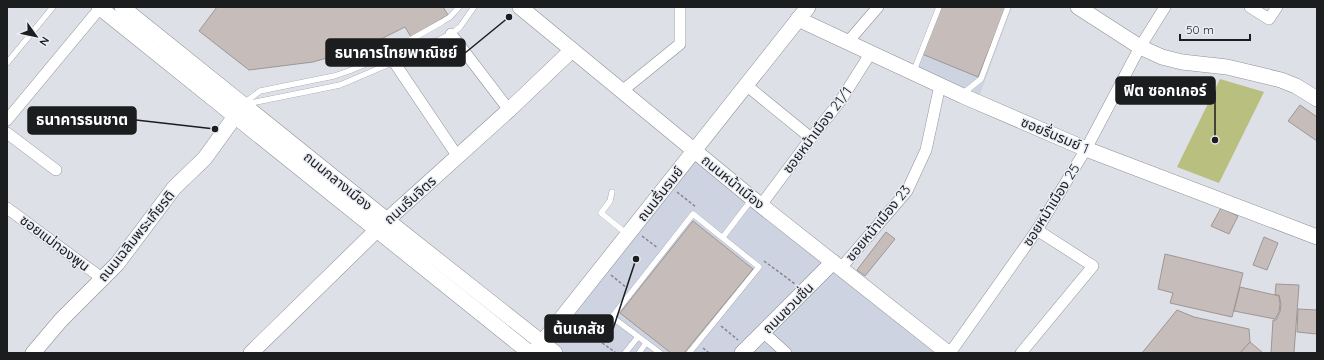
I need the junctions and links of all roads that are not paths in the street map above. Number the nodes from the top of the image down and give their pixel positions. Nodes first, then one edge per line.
1 (53, 7) edge
2 (459, 7) edge
3 (474, 7) edge
4 (520, 7) edge
5 (680, 7) edge
6 (808, 7) edge
7 (878, 7) edge
8 (939, 7) edge
9 (1008, 7) edge
10 (1078, 7) edge
11 (1165, 7) edge
12 (1250, 7) edge
13 (1277, 7) edge
14 (100, 8) edge
15 (120, 11) edge
16 (798, 19) junction
17 (451, 34) junction
18 (847, 43) junction
19 (1140, 47) junction
20 (572, 50) junction
21 (870, 54) junction
22 (394, 62) junction
23 (7, 63) edge
24 (913, 73) junction
25 (746, 85) junction
26 (940, 85) junction
27 (622, 91) junction
28 (963, 96) junction
29 (1317, 99) edge
30 (239, 110) junction
31 (509, 110) junction
32 (7, 120) edge
33 (7, 133) edge
34 (810, 138) junction
35 (1086, 149) junction
36 (694, 150) junction
37 (458, 157) junction
38 (56, 170) dead end
39 (612, 192) dead end
40 (757, 202) junction
41 (7, 208) edge
42 (382, 225) junction
43 (1037, 230) junction
44 (630, 232) junction
45 (723, 237) junction
46 (1317, 237) edge
47 (837, 265) junction
48 (103, 279) junction
49 (763, 332) junction
50 (638, 336) junction
51 (646, 343) junction
52 (538, 348) edge
53 (745, 350) edge
54 (942, 350) edge
55 (32, 353) edge
56 (251, 353) edge
57 (530, 353) edge
58 (555, 353) edge
59 (625, 353) edge
60 (639, 353) edge
61 (660, 353) edge
62 (689, 353) edge
63 (786, 353) edge
64 (1021, 353) edge

1 - 23 lane
2 - 30 lane
3 - 17 lane
4 - 20 street, ถนนหน้าเมือง
5 - 27 street
6 - 16 street, ถนนรื่นรมย์
7 - 18 street
8 - 24 lane
9 - 28 lane
10 - 19 street
11 - 19 street, ซอยหน้าเมือง 25
12 - 13 street
14 - 15 street, ถนนกลางเมือง
14 - 32 street
15 - 30 street, ถนนกลางเมือง
16 - 18 street, ซอยรื่นรมย์ 1
16 - 25 street, ถนนรื่นรมย์
17 - 22 lane
17 - 31 street
18 - 21 street, ซอยรื่นรมย์ 1
19 - 29 street
19 - 35 street, ซอยหน้าเมือง 25
20 - 27 street, ถนนหน้าเมือง
20 - 31 street, ถนนรึนจิตร
21 - 24 street, ซอยรื่นรมย์ 1
21 - 34 street, ซอยหน้าเมือง 21/1
22 - 30 lane
22 - 37 street
24 - 26 street, ซอยรื่นรมย์ 1
25 - 34 street
25 - 36 street, ถนนรื่นรมย์
26 - 28 street, ซอยรื่นรมย์ 1
26 - 47 street, ซอยหน้าเมือง 23
27 - 36 street, ถนนหน้าเมือง
28 - 35 street, ซอยรื่นรมย์ 1
30 - 42 street, ถนนกลางเมือง
30 - 48 street, ถนนเฉลิมพระเกียรติ
31 - 37 street, ถนนรึนจิตร
33 - 38 street
34 - 40 street, ซอยหน้าเมือง 21/1
35 - 43 street, ซอยหน้าเมือง 25
35 - 46 street, ซอยรื่นรมย์ 1
36 - 40 street, ถนนหน้าเมือง
36 - 44 street, ถนนรื่นรมย์
37 - 42 street, ถนนรึนจิตร
39 - 44 lane
40 - 45 lane
40 - 47 street, ถนนหน้าเมือง
41 - 48 street, ซอยแม่ทองพูน
42 - 52 street, ถนนกลางเมือง
42 - 56 street, ถนนรึนจิตร
42 - 57 street, ถนนกลางเมือง
43 - 54 street, ซอยหน้าเมือง 25
43 - 64 street
44 - 52 street, ถนนรื่นรมย์
45 - 50 lane
45 - 62 lane
47 - 49 street, ถนนชวนชื่น
47 - 54 street, ถนนหน้าเมือง
48 - 55 street, ถนนเฉลิมพระเกียรติ
49 - 53 street, ถนนชวนชื่น
49 - 63 street
50 - 51 lane
50 - 59 lane
51 - 60 lane
51 - 61 lane
52 - 58 street, ถนนกลางเมือง

